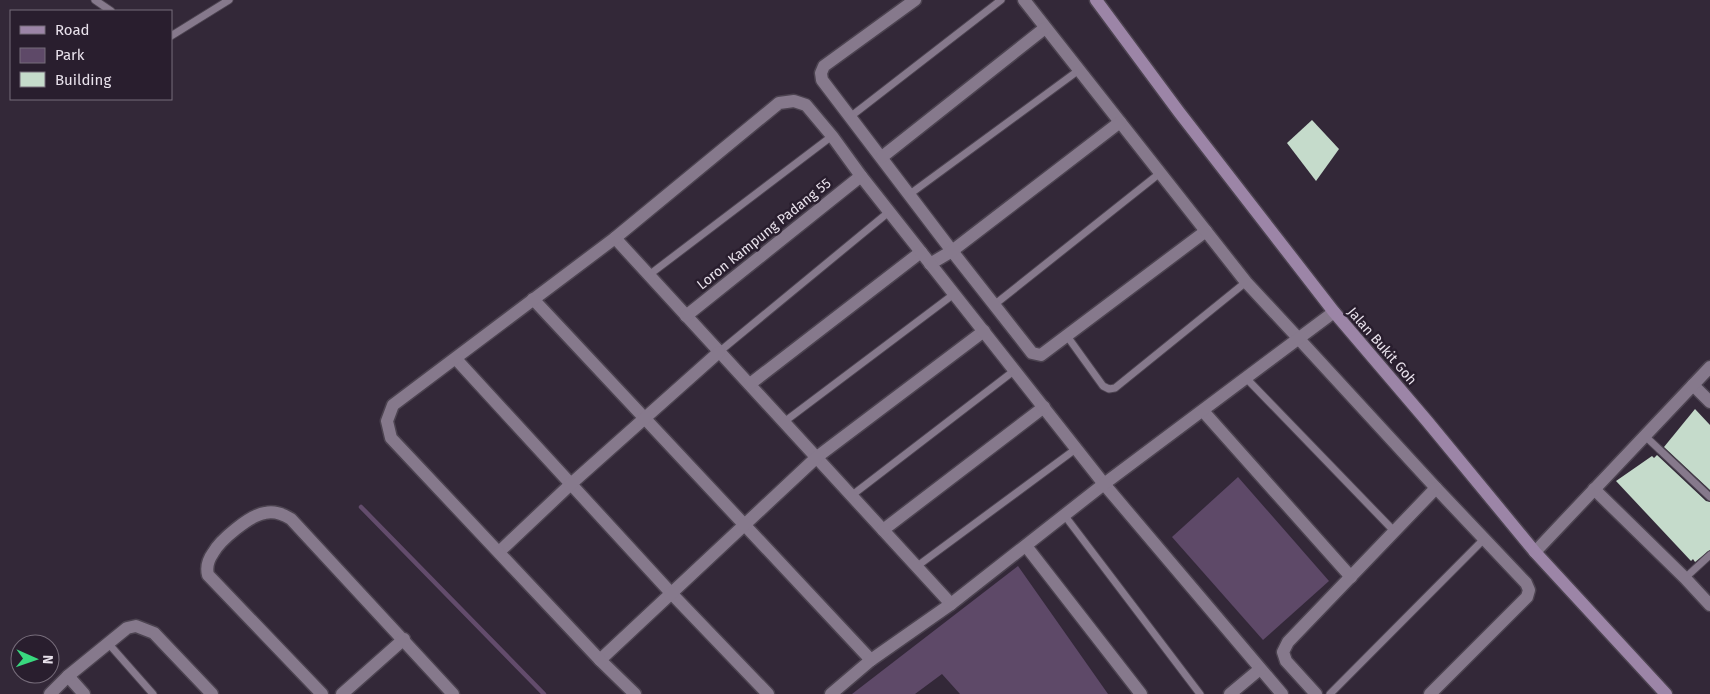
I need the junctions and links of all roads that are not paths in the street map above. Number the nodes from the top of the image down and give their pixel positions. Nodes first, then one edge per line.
1 (95, 0) edge
2 (229, 0) edge
3 (915, 0) edge
4 (1001, 0) edge
5 (1024, 0) edge
6 (1096, 0) edge
7 (110, 10) edge
8 (1045, 28) junction
9 (172, 35) edge
10 (1079, 70) junction
11 (850, 116) junction
12 (1120, 122) junction
13 (832, 136) junction
14 (882, 157) junction
15 (1160, 173) junction
16 (861, 176) junction
17 (910, 194) junction
18 (890, 211) junction
19 (1206, 232) junction
20 (615, 238) junction
21 (952, 251) junction
22 (921, 252) junction
23 (930, 264) junction
24 (649, 275) junction
25 (1246, 282) junction
26 (954, 294) junction
27 (533, 299) junction
28 (994, 304) junction
29 (1334, 312) junction
30 (686, 316) junction
31 (984, 331) junction
32 (1067, 336) junction
33 (1299, 339) junction
34 (719, 352) junction
35 (456, 359) junction
36 (1710, 367) edge
37 (1015, 370) junction
38 (1246, 378) junction
39 (750, 384) junction
40 (1692, 385) junction
41 (1710, 402) edge
42 (1044, 408) junction
43 (1203, 411) junction
44 (645, 417) junction
45 (784, 422) junction
46 (1644, 436) junction
47 (1077, 448) junction
48 (817, 457) junction
49 (572, 483) junction
50 (1104, 484) junction
51 (1436, 488) junction
52 (1594, 489) junction
53 (852, 496) junction
54 (1710, 497) edge
55 (1065, 516) junction
56 (743, 525) junction
57 (883, 530) junction
58 (1394, 531) junction
59 (1484, 540) junction
60 (1026, 546) junction
61 (499, 552) junction
62 (1535, 552) junction
63 (1710, 555) edge
64 (916, 567) junction
65 (1351, 577) junction
66 (1685, 578) junction
67 (671, 592) junction
68 (951, 604) junction
69 (1710, 605) edge
70 (404, 639) junction
71 (108, 643) junction
72 (600, 660) junction
73 (871, 660) junction
74 (1260, 669) junction
75 (68, 676) junction
76 (50, 694) edge
77 (84, 694) edge
78 (154, 694) edge
79 (212, 694) edge
80 (322, 694) edge
81 (342, 694) edge
82 (453, 694) edge
83 (635, 694) edge
84 (768, 694) edge
85 (831, 694) edge
86 (1141, 694) edge
87 (1200, 694) edge
88 (1230, 694) edge
89 (1282, 694) edge
90 (1316, 694) edge
91 (1330, 694) edge
92 (1430, 694) edge
93 (1666, 694) edge

1 - 7 lane
2 - 9 lane
3 - 11 street
4 - 11 lane
5 - 8 street
6 - 29 main road, Jalan Bukit Goh
8 - 10 street
8 - 14 street
10 - 12 street
10 - 17 lane
11 - 14 street
12 - 15 street
12 - 21 street
13 - 16 street
13 - 20 street
13 - 24 lane
14 - 17 street
15 - 19 street
15 - 28 lane
16 - 18 street
16 - 30 street, Loron Kampung Padang 55
17 - 21 street
18 - 22 street
18 - 34 lane
19 - 25 street
19 - 32 street
20 - 24 street
20 - 27 street
21 - 23 street
21 - 28 street
22 - 23 street
22 - 39 street
23 - 26 street
24 - 30 street
25 - 32 lane
25 - 33 street
26 - 31 street
26 - 45 lane
27 - 35 street
27 - 44 street
28 - 32 street
29 - 33 street
29 - 62 main road, Jalan Bukit Goh
30 - 34 street
31 - 37 street
31 - 48 street
33 - 38 street
33 - 51 street
34 - 39 street
34 - 44 street
35 - 49 street
35 - 61 street
36 - 40 street
37 - 42 street
37 - 53 lane
38 - 43 street
38 - 58 lane
39 - 45 street
40 - 41 street
40 - 46 street
42 - 47 street
42 - 57 street
43 - 50 street
43 - 65 street
44 - 49 street
44 - 56 street
45 - 48 street
46 - 52 street
46 - 54 lane
47 - 50 street
47 - 64 lane
48 - 53 street
48 - 56 street
49 - 61 street
49 - 67 street
50 - 55 street
50 - 74 street
51 - 58 street
51 - 59 street
52 - 62 street
52 - 66 street
53 - 57 street
55 - 60 street
55 - 87 lane
56 - 67 street
56 - 73 street
57 - 64 street
58 - 65 street
59 - 91 lane
59 - 92 street
60 - 68 street
60 - 86 street
61 - 72 street
62 - 93 main road, Jalan Bukit Goh
63 - 66 lane
64 - 68 street
65 - 90 street
66 - 69 street
67 - 72 street
67 - 84 street
68 - 73 street
70 - 80 street
70 - 81 street
70 - 82 street
71 - 75 street
71 - 78 lane
71 - 79 street
72 - 83 street
73 - 85 street
74 - 88 street
74 - 89 street
75 - 76 street
75 - 77 street

